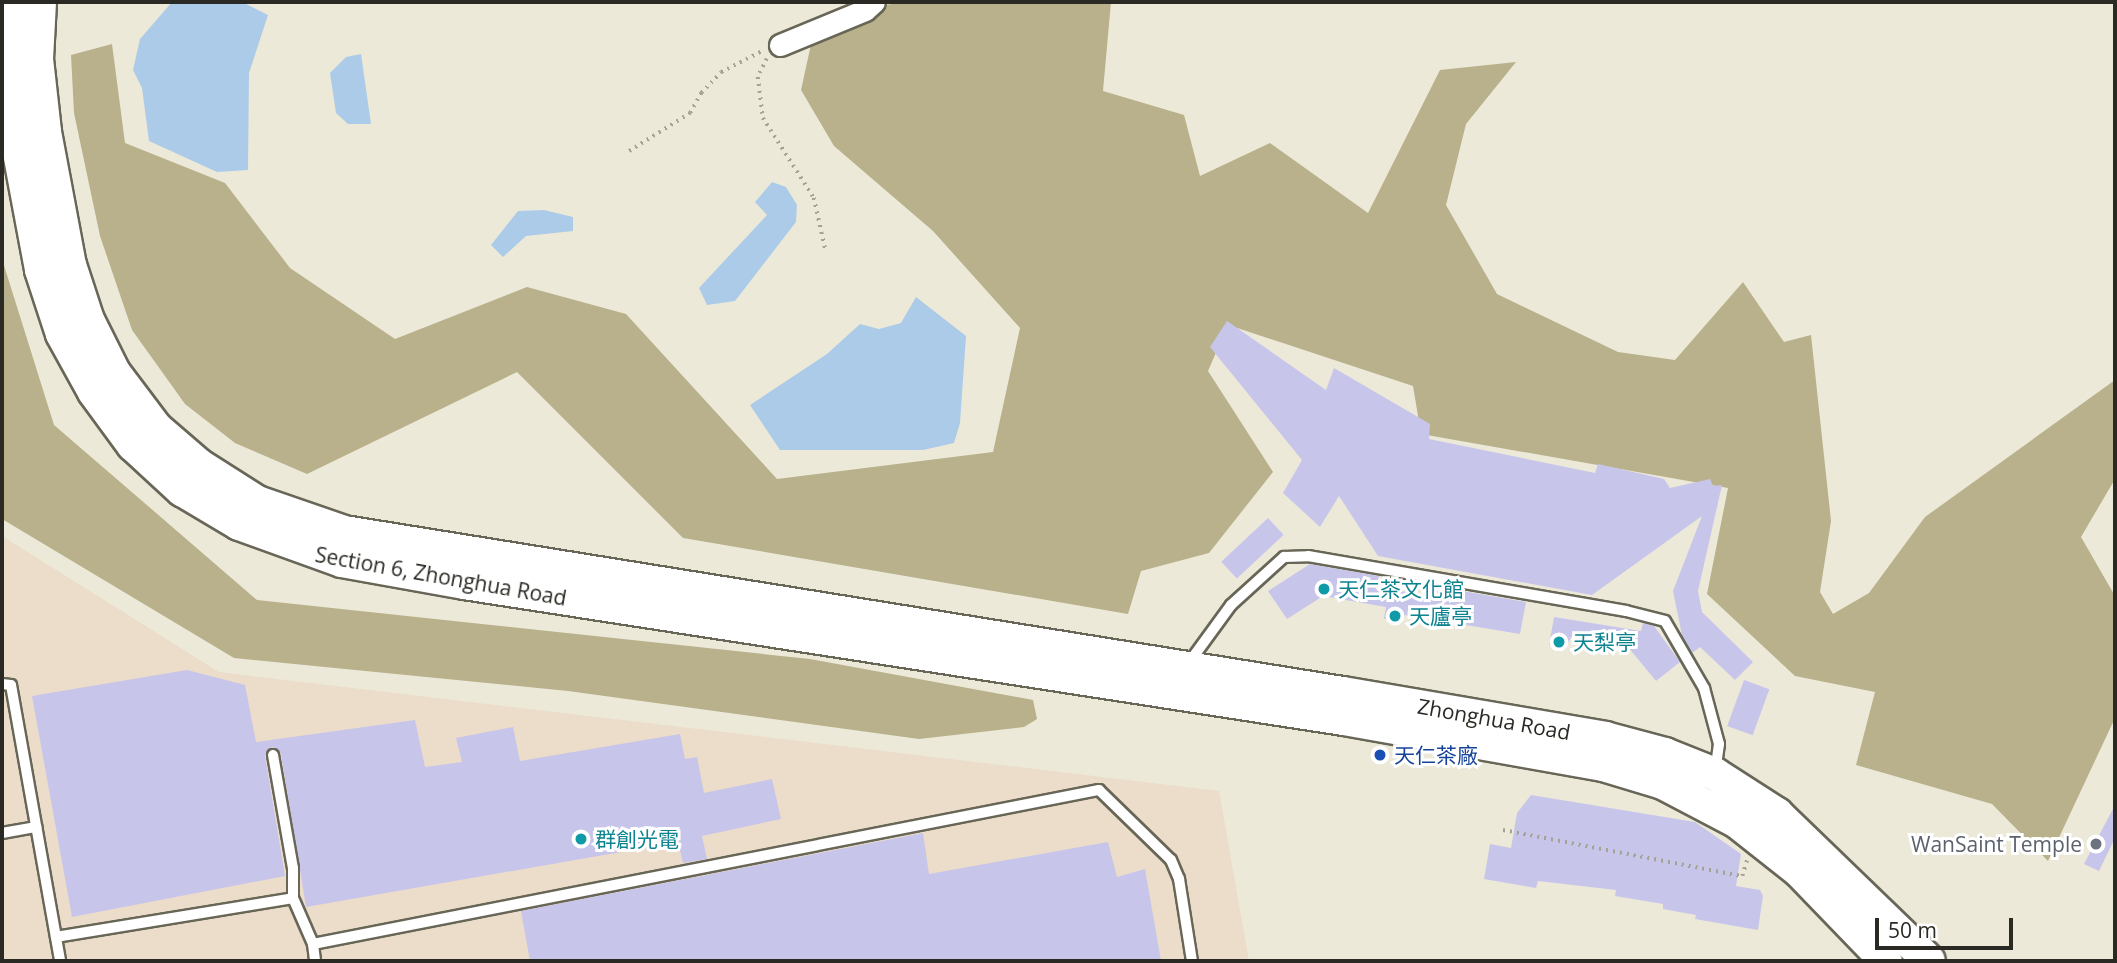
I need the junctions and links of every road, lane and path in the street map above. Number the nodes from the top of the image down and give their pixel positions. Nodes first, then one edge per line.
1 (13, 2) edge
2 (40, 2) edge
3 (874, 2) edge
4 (780, 45) junction
5 (629, 151) dead end
6 (826, 252) dead end
7 (986, 636) joint
8 (953, 660) joint
9 (1165, 674) junction
10 (2, 684) edge
11 (1460, 727) junction
12 (273, 755) dead end
13 (1715, 774) junction
14 (36, 827) junction
15 (1503, 830) dead end
16 (2, 833) edge
17 (1755, 837) junction
18 (293, 898) junction
19 (56, 937) junction
20 (313, 944) junction
21 (60, 961) edge
22 (315, 961) edge
23 (1192, 961) edge
24 (1886, 961) edge
25 (1928, 961) edge

1 - 8 main road, Section 6, Zhonghua Road
2 - 7 main road, Section 6, Zhonghua Road
3 - 4 street
4 - 5 path
4 - 6 path
7 - 9 main road, Zhonghua Road
8 - 9 main road, Zhonghua Road
9 - 11 main road, Zhonghua Road
9 - 13 lane
10 - 14 lane
11 - 13 main road, Zhonghua Road
11 - 17 main road, Zhonghua Road
12 - 18 lane
13 - 25 main road, Zhonghua Road
14 - 16 lane
14 - 19 lane
15 - 17 path
17 - 24 main road, Zhonghua Road
18 - 19 lane
18 - 20 lane
19 - 21 lane
20 - 22 lane
20 - 23 lane

